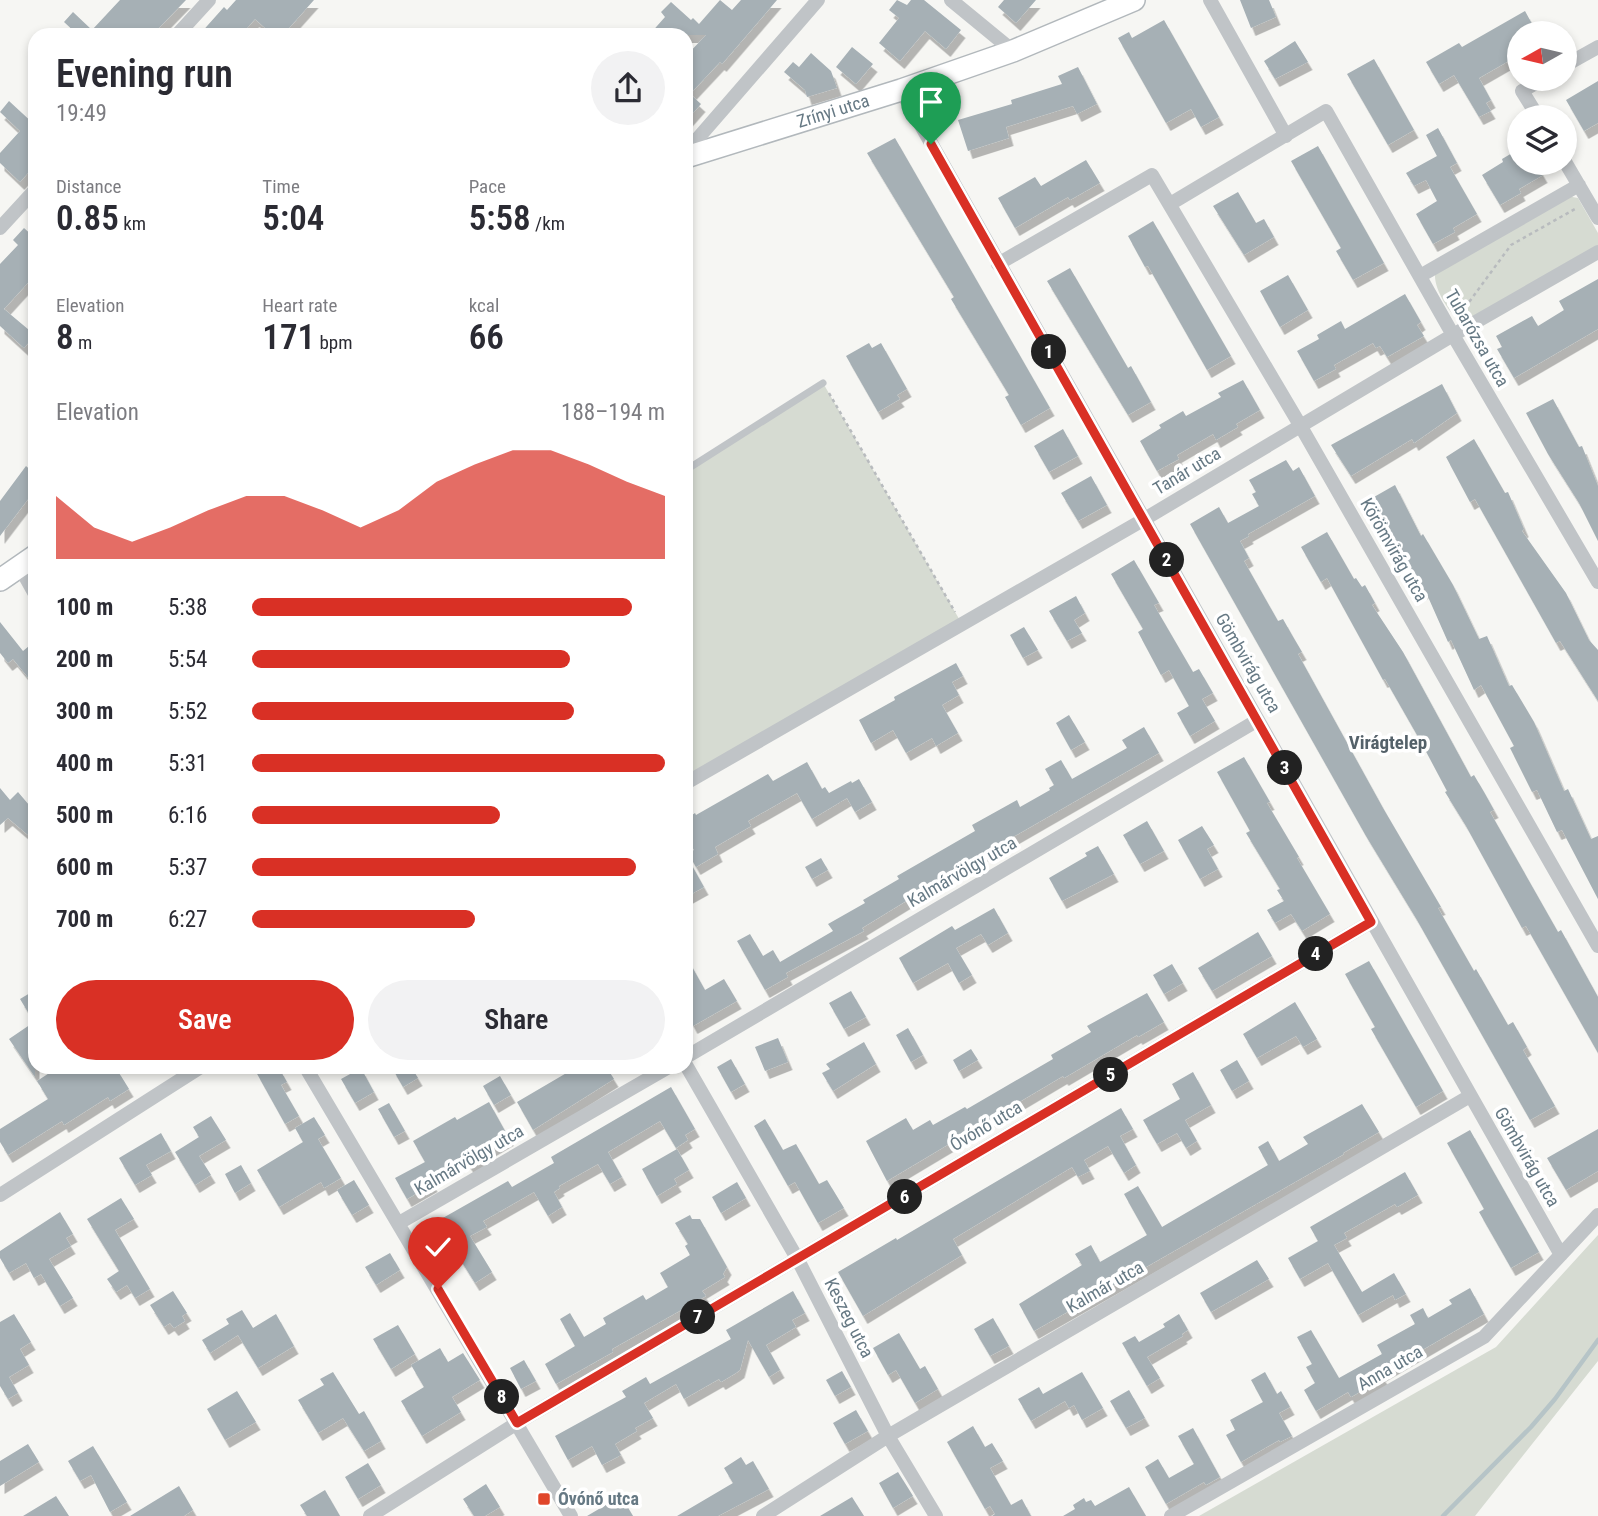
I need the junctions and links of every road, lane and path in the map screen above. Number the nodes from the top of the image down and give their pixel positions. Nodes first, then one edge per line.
1 (209, 0) edge
2 (818, 0) edge
3 (951, 0) edge
4 (1134, 0) edge
5 (1210, 0) edge
6 (183, 28) edge
7 (1598, 47) edge
8 (1013, 51) junction
9 (1577, 59) edge
10 (901, 90) junction
11 (1286, 136) junction
12 (693, 144) edge
13 (693, 155) edge
14 (1573, 175) edge
15 (1579, 184) junction
16 (28, 198) edge
17 (1589, 202) junction
18 (1170, 204) junction
19 (1598, 218) edge
20 (0, 228) edge
21 (1598, 252) edge
22 (998, 264) junction
23 (1420, 276) junction
24 (1453, 335) junction
25 (823, 383) joint
26 (1300, 425) junction
27 (693, 466) edge
28 (1143, 520) junction
29 (27, 561) edge
30 (0, 580) edge
31 (1598, 582) edge
32 (962, 624) junction
33 (1258, 720) junction
34 (693, 779) edge
35 (1371, 922) junction
36 (1598, 946) edge
37 (693, 1053) edge
38 (190, 1074) edge
39 (310, 1074) edge
40 (657, 1074) edge
41 (691, 1074) edge
42 (1470, 1097) junction
43 (0, 1195) edge
44 (1598, 1215) edge
45 (399, 1223) junction
46 (1561, 1255) junction
47 (798, 1260) junction
48 (517, 1423) junction
49 (888, 1436) junction
50 (370, 1516) edge
51 (571, 1516) edge
52 (763, 1516) edge
53 (936, 1516) edge
54 (1171, 1516) edge

1 - 6 street
2 - 12 street
3 - 8 street
4 - 8 main road, Zrínyi utca
5 - 11 street
7 - 9 street
8 - 10 main road, Zrínyi utca
10 - 13 main road, Zrínyi utca
10 - 22 street, Gömbvirág utca
11 - 18 street
11 - 23 street, Tubarózsa utca
14 - 15 street
15 - 17 street
15 - 23 street
16 - 20 street
17 - 19 street
17 - 24 path
18 - 22 street, Körömvirág utca
18 - 26 street, Körömvirág utca
21 - 24 street, Tanár utca
22 - 28 street, Gömbvirág utca
23 - 24 street, Tubarózsa utca
24 - 26 street, Tanár utca
24 - 31 street, Tubarózsa utca
25 - 27 lane
25 - 32 path
26 - 28 street, Tanár utca
26 - 36 street, Körömvirág utca
28 - 32 street, Tanár utca
28 - 33 street, Gömbvirág utca
29 - 30 main road
32 - 34 street, Tanár utca
33 - 35 street, Gömbvirág utca
33 - 37 street, Kalmárvölgy utca
35 - 42 street, Gömbvirág utca
35 - 47 street, Óvónő utca
38 - 43 street
39 - 45 street
40 - 45 street, Kalmárvölgy utca
41 - 47 street, Keszeg utca
42 - 46 street, Gömbvirág utca
42 - 49 street, Kalmár utca
44 - 46 street, Anna utca
45 - 48 street
46 - 54 street, Anna utca
47 - 48 street, Óvónő utca
47 - 49 street, Keszeg utca
48 - 50 street, Óvónő utca
48 - 51 street
49 - 52 street, Kalmár utca
49 - 53 street, Keszeg utca

